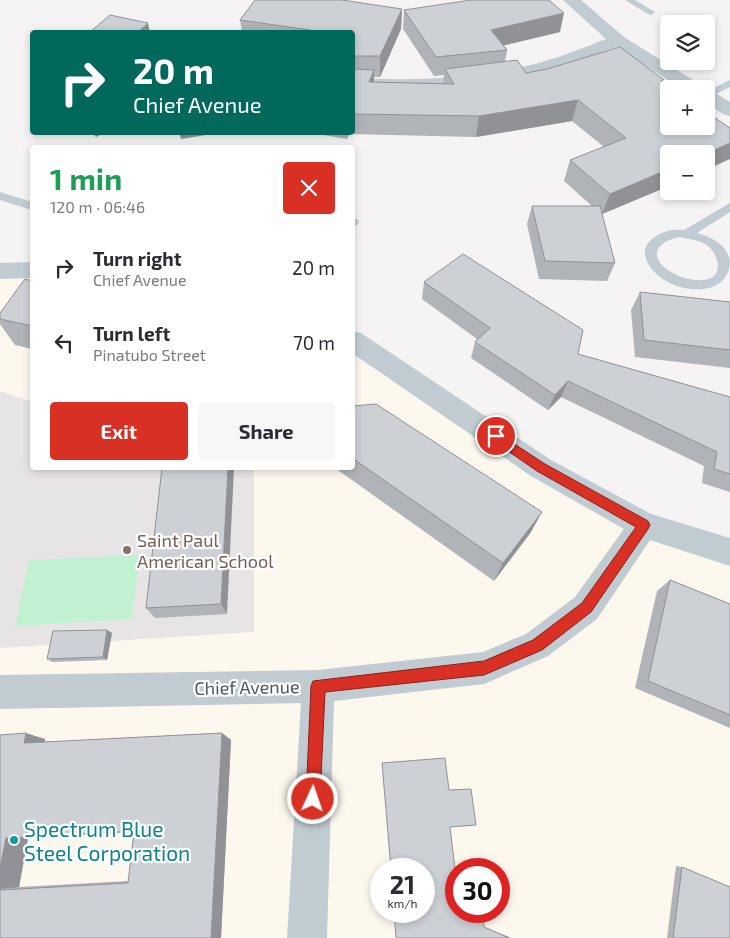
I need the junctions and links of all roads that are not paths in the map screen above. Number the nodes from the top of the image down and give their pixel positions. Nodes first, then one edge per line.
1 (571, 0) edge
2 (629, 0) edge
3 (651, 12) dead end
4 (618, 41) junction
5 (681, 80) edge
6 (355, 83) edge
7 (730, 83) edge
8 (715, 91) edge
9 (715, 101) edge
10 (730, 110) edge
11 (0, 196) edge
12 (30, 205) edge
13 (730, 207) edge
14 (686, 234) junction
15 (30, 270) edge
16 (0, 271) edge
17 (355, 342) edge
18 (644, 525) junction
19 (730, 552) edge
20 (318, 686) junction
21 (0, 692) edge
22 (307, 938) edge

1 - 4 street
2 - 3 lane
4 - 5 street
4 - 6 street
7 - 8 lane
9 - 10 street
11 - 12 lane
13 - 14 lane
14 - 14 lane
15 - 16 street
17 - 18 street
18 - 19 street
18 - 20 street, Chief Avenue
20 - 21 street, Chief Avenue
20 - 22 street

